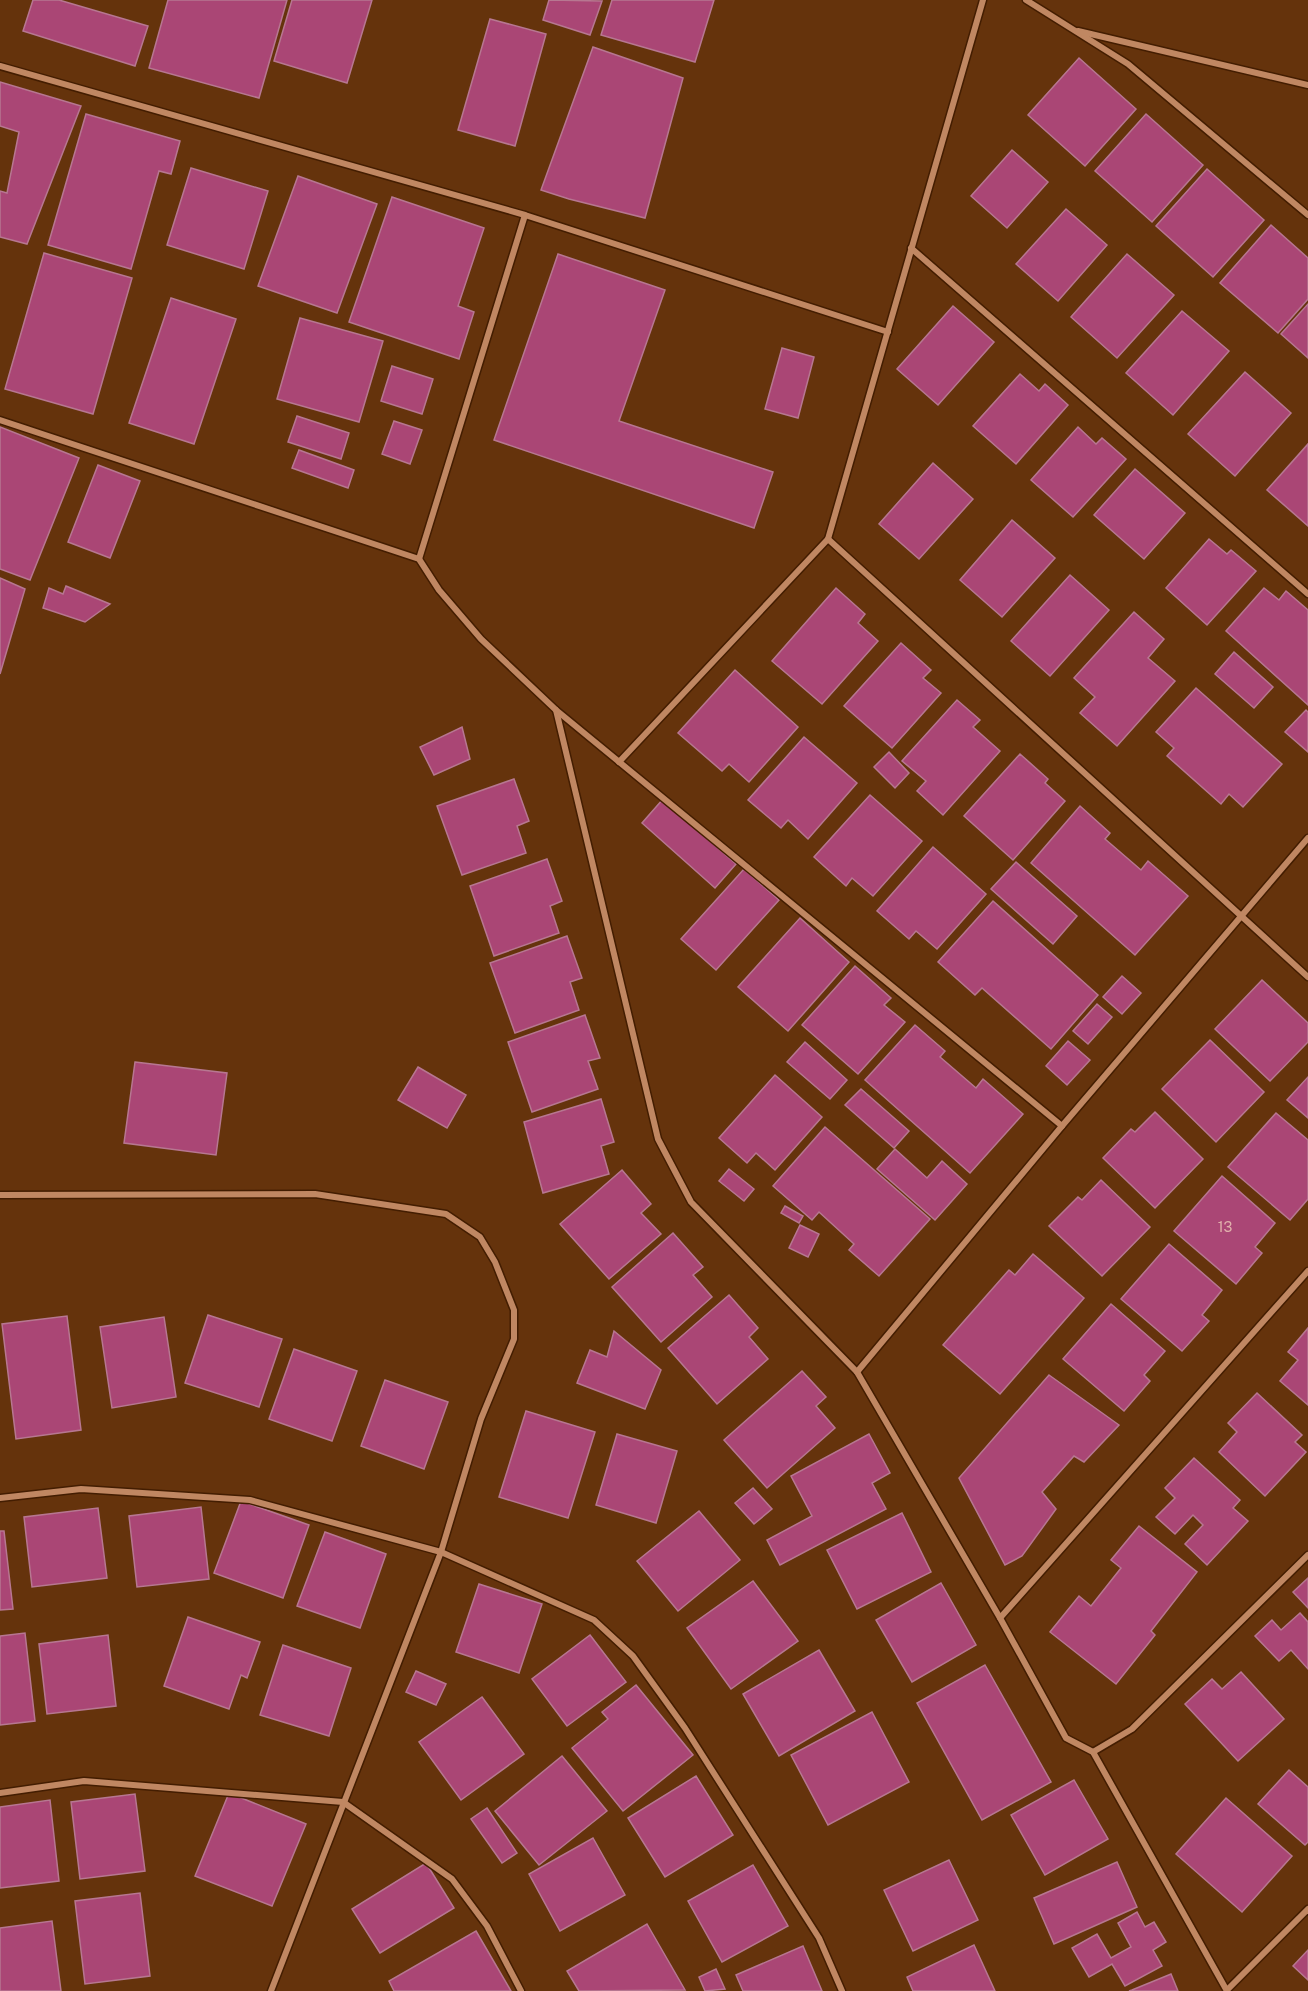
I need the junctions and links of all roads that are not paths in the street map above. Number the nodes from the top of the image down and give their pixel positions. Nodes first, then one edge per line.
1 (983, 0) edge
2 (1026, 0) edge
3 (1073, 30) junction
4 (0, 66) edge
5 (1308, 86) edge
6 (1308, 214) edge
7 (525, 215) junction
8 (911, 248) junction
9 (888, 332) junction
10 (0, 420) edge
11 (828, 539) junction
12 (419, 559) junction
13 (1308, 594) edge
14 (556, 710) junction
15 (619, 762) junction
16 (1308, 838) edge
17 (1241, 916) junction
18 (1308, 977) edge
19 (1062, 1126) junction
20 (0, 1195) edge
21 (1308, 1271) edge
22 (857, 1372) junction
23 (0, 1498) edge
24 (441, 1552) junction
25 (1308, 1555) edge
26 (1000, 1618) junction
27 (1092, 1752) junction
28 (0, 1793) edge
29 (343, 1802) junction
30 (1308, 1909) edge
31 (1227, 1990) edge
32 (271, 1991) edge
33 (521, 1991) edge
34 (842, 1991) edge

1 - 8 street
2 - 3 street
3 - 5 street
3 - 6 street
4 - 7 street
7 - 9 street
7 - 12 street
8 - 9 street
8 - 13 street
9 - 11 street
10 - 12 street
11 - 15 street
11 - 17 street
12 - 14 street
14 - 15 street
14 - 22 street
15 - 19 street
16 - 17 street
17 - 18 street
17 - 19 street
19 - 22 street
20 - 24 street
21 - 26 street
22 - 26 street
23 - 24 street
24 - 29 street
24 - 34 street
25 - 27 street
26 - 27 street
27 - 31 street
28 - 29 street
29 - 32 street
29 - 33 street
30 - 31 street

